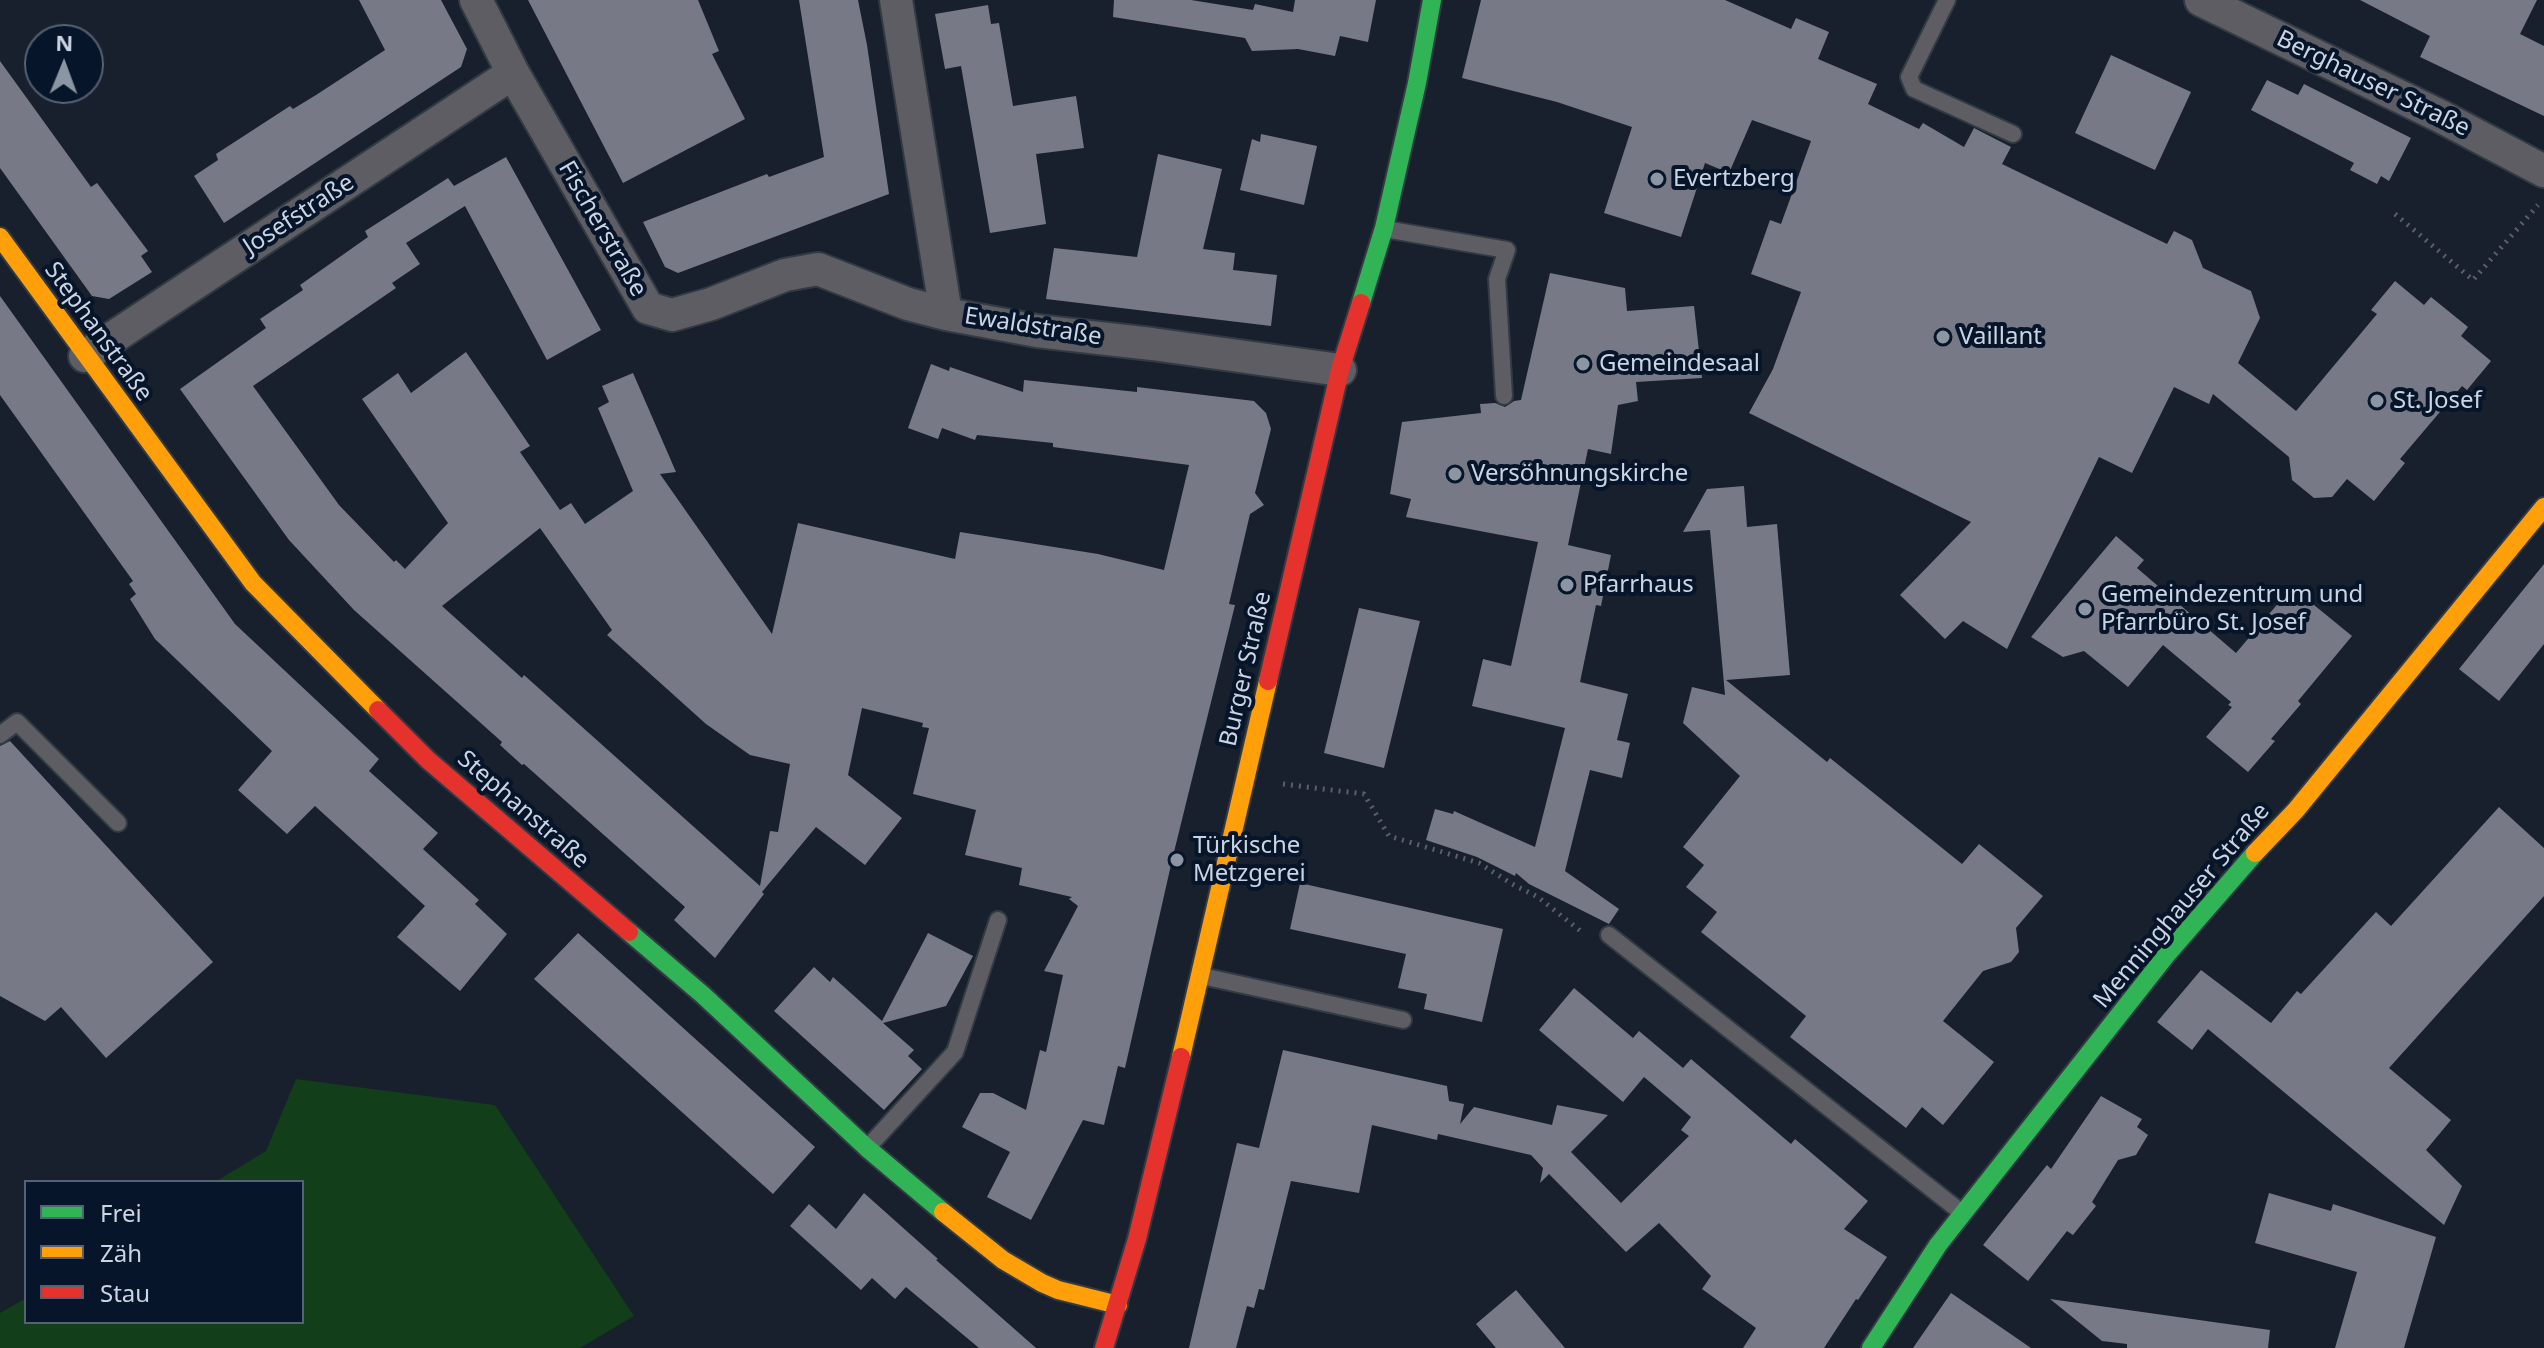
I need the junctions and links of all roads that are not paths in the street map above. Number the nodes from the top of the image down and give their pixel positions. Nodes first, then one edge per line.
1 (476, 0) edge
2 (896, 0) edge
3 (1432, 0) edge
4 (1947, 0) edge
5 (2201, 0) edge
6 (513, 73) junction
7 (2013, 134) dead end
8 (2544, 171) edge
9 (1384, 228) junction
10 (0, 237) edge
11 (946, 314) junction
12 (85, 356) junction
13 (1340, 370) junction
14 (1504, 396) dead end
15 (2544, 507) edge
16 (0, 735) edge
17 (118, 823) dead end
18 (998, 920) dead end
19 (1609, 935) road end
20 (1200, 976) junction
21 (1403, 1020) dead end
22 (867, 1148) junction
23 (1963, 1213) junction
24 (1118, 1305) junction
25 (1104, 1348) edge
26 (1871, 1348) edge

1 - 6 street, Fischerstraße
2 - 11 street, Ewaldstraße
3 - 9 street, Burger Straße
4 - 7 lane
5 - 8 street, Berghauser Straße
6 - 11 street, Fischerstraße
6 - 12 street, Josefstraße
9 - 13 street, Burger Straße
9 - 14 lane
10 - 12 street, Stephanstraße
11 - 13 street, Ewaldstraße
12 - 22 street, Stephanstraße
13 - 20 street, Burger Straße
15 - 23 street, Menninghauser Straße
16 - 17 lane
18 - 22 lane
19 - 23 lane
20 - 21 lane
20 - 24 street, Burger Straße
22 - 24 street, Stephanstraße
23 - 26 street, Menninghauser Straße
24 - 25 street, Burger Straße

